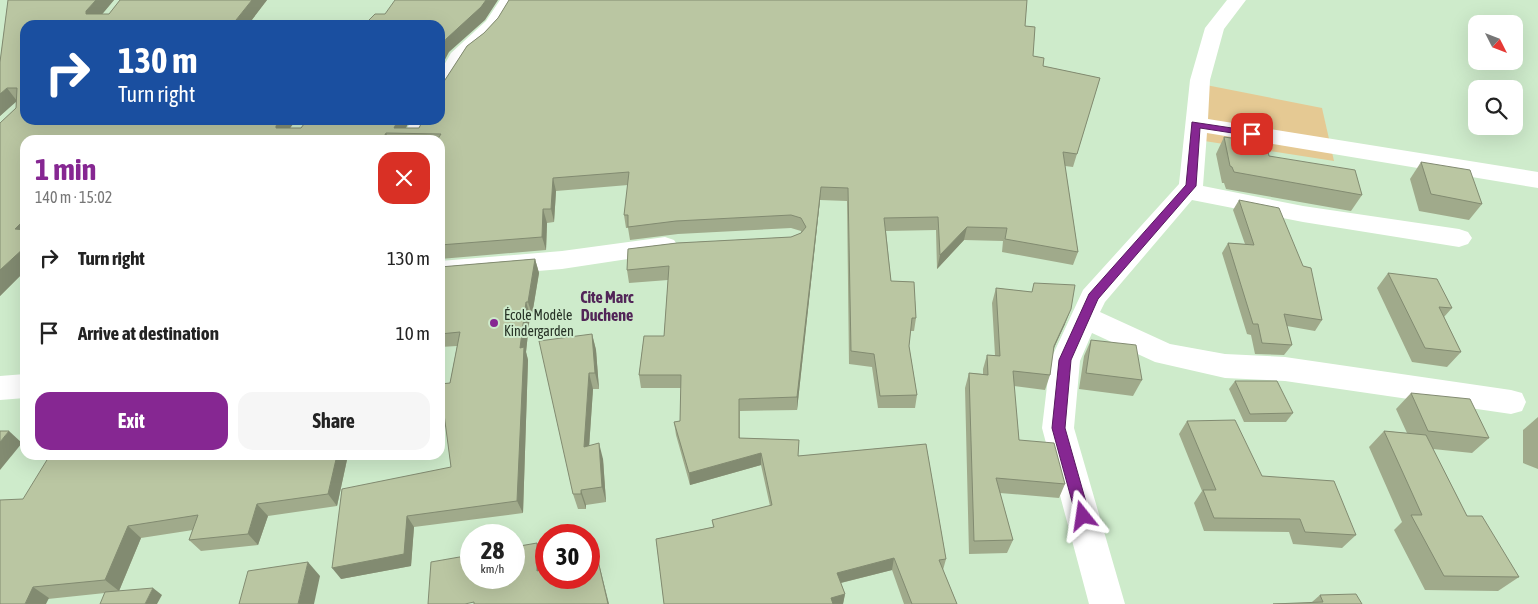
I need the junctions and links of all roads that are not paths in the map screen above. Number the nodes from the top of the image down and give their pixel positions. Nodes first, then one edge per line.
1 (509, 0) edge
2 (1237, 0) edge
3 (445, 81) edge
4 (1195, 124) junction
5 (1538, 180) edge
6 (1186, 190) junction
7 (1459, 238) dead end
8 (686, 244) edge
9 (445, 270) edge
10 (1084, 317) junction
11 (20, 386) edge
12 (0, 388) edge
13 (1511, 402) dead end
14 (1107, 604) edge

1 - 3 street
2 - 4 street
4 - 5 street
4 - 6 street
6 - 7 street
6 - 10 street
8 - 9 street
10 - 13 street
10 - 14 street
11 - 12 street

